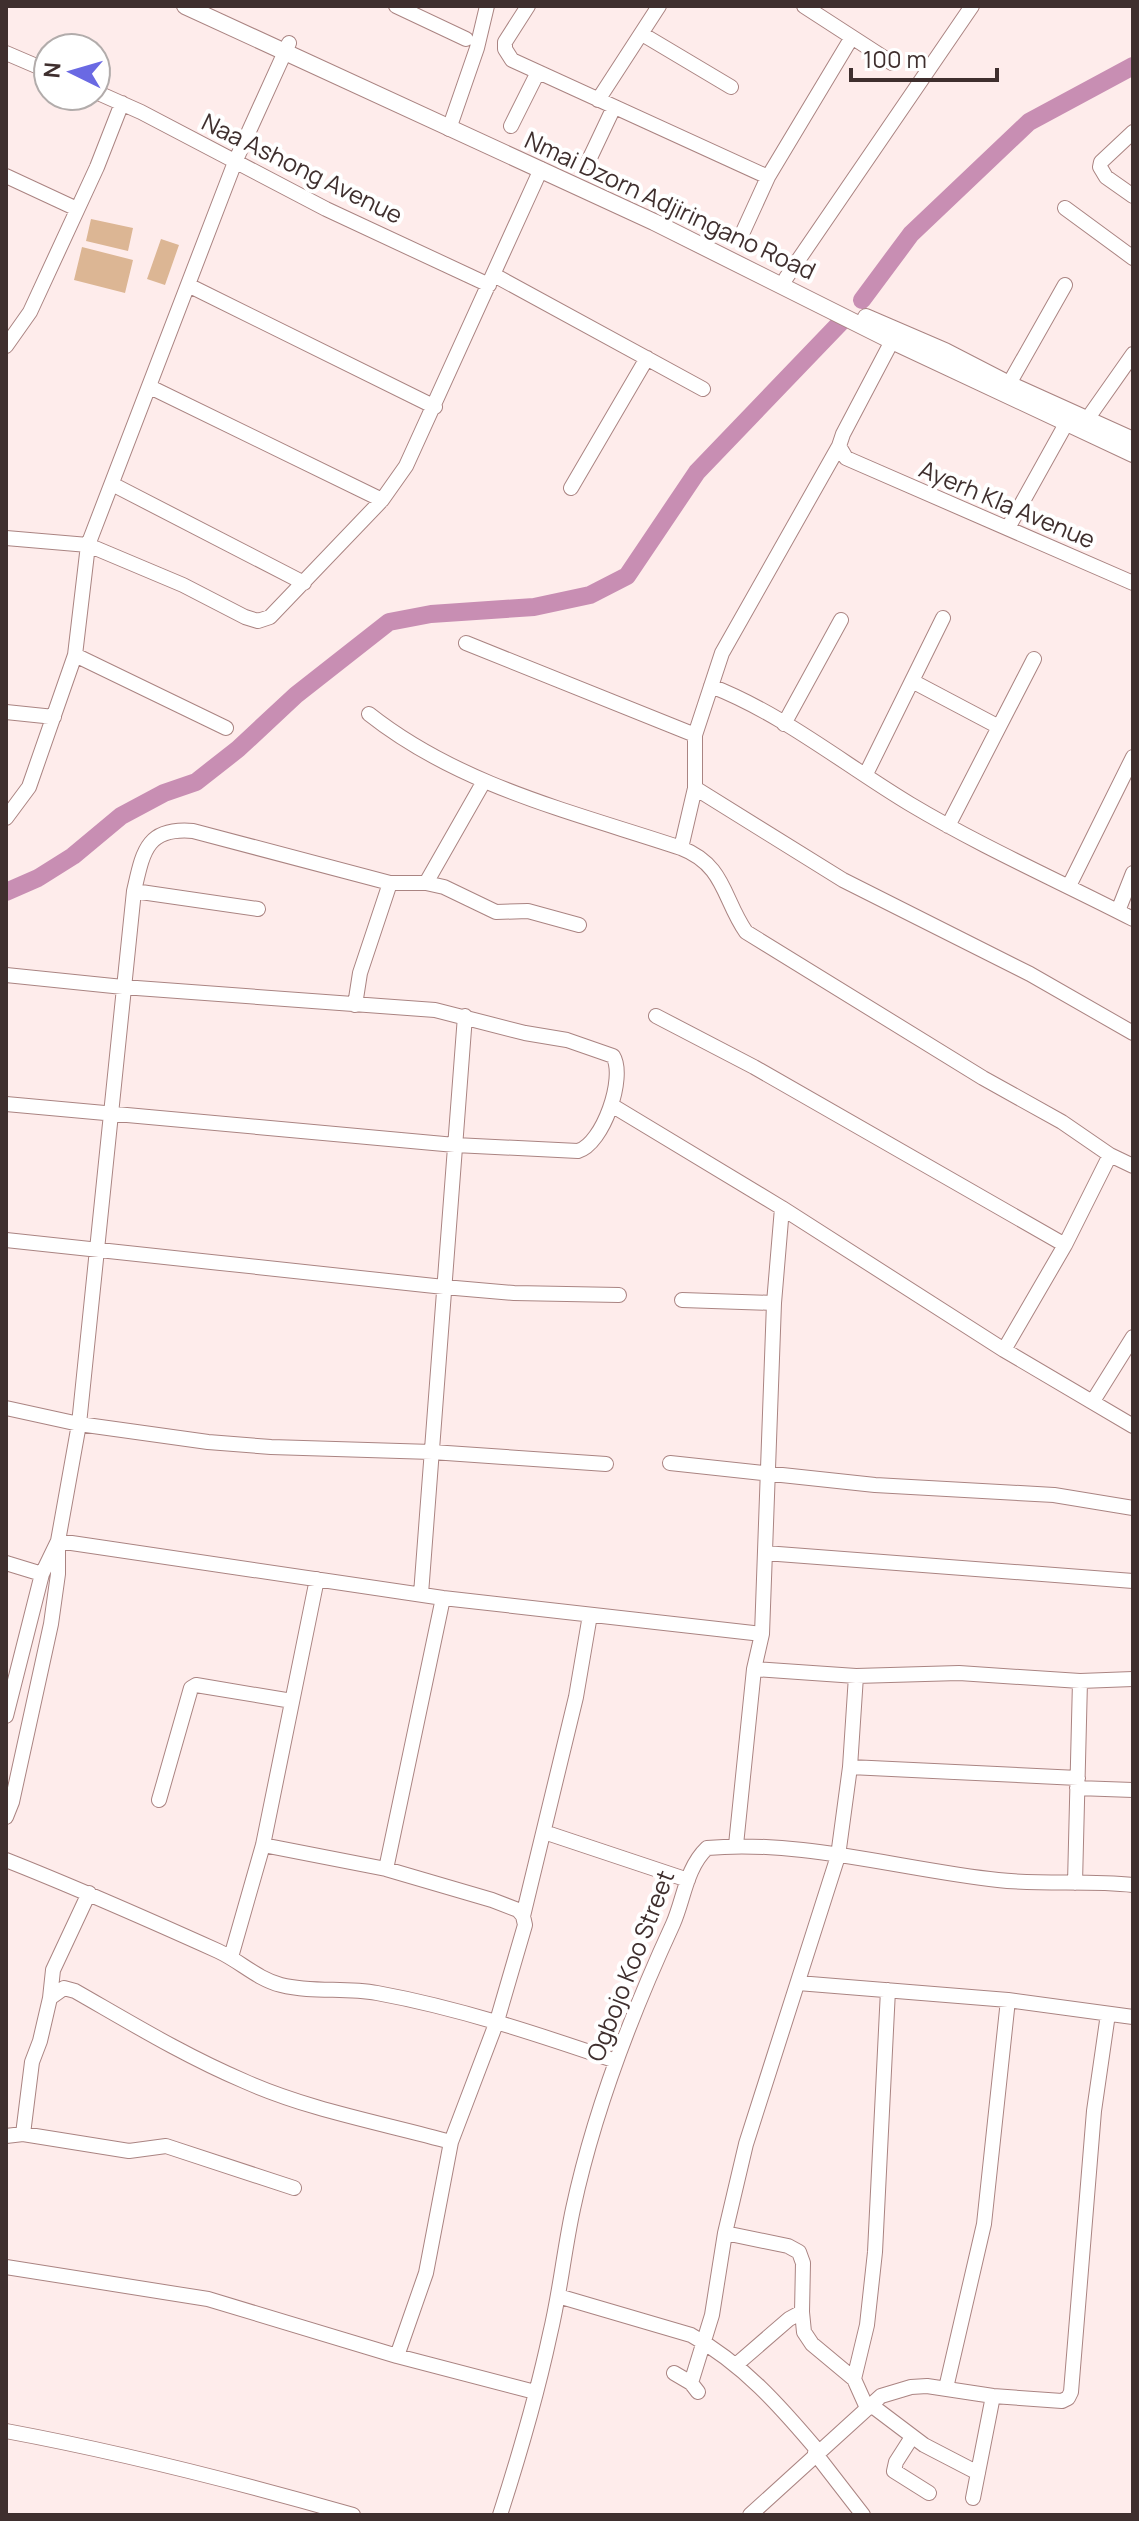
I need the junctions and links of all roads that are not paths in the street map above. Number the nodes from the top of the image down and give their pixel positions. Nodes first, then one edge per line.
1 (185, 6) edge
2 (208, 6) edge
3 (396, 6) edge
4 (487, 6) edge
5 (528, 6) edge
6 (659, 6) edge
7 (804, 6) edge
8 (972, 6) edge
9 (411, 10) edge
10 (642, 34) junction
11 (852, 37) junction
12 (466, 39) dead end
13 (287, 48) junction
14 (6, 53) edge
15 (892, 63) dead end
16 (32, 64) edge
17 (538, 72) junction
18 (731, 87) dead end
19 (112, 99) edge
20 (598, 100) junction
21 (122, 103) junction
22 (614, 107) junction
23 (451, 124) junction
24 (511, 126) dead end
25 (1133, 132) edge
26 (235, 162) junction
27 (588, 162) dead end
28 (541, 169) junction
29 (6, 176) edge
30 (768, 177) junction
31 (1133, 196) edge
32 (1065, 208) dead end
33 (77, 209) junction
34 (742, 234) dead end
35 (1133, 258) edge
36 (786, 278) junction
37 (492, 280) junction
38 (188, 285) junction
39 (1065, 285) dead end
40 (892, 341) junction
41 (7, 344) edge
42 (1133, 354) edge
43 (647, 358) junction
44 (1009, 384) junction
45 (150, 387) junction
46 (703, 389) dead end
47 (435, 407) junction
48 (1088, 418) junction
49 (1067, 422) junction
50 (1133, 440) edge
51 (839, 446) junction
52 (1133, 454) edge
53 (112, 484) junction
54 (571, 488) dead end
55 (382, 500) junction
56 (1008, 528) junction
57 (6, 538) edge
58 (88, 545) junction
59 (304, 583) junction
60 (1133, 583) edge
61 (943, 618) dead end
62 (841, 620) dead end
63 (466, 643) dead end
64 (75, 655) junction
65 (1034, 659) dead end
66 (912, 681) junction
67 (711, 686) junction
68 (6, 712) edge
69 (369, 714) dead end
70 (54, 717) junction
71 (784, 724) junction
72 (999, 727) junction
73 (226, 728) dead end
74 (695, 735) junction
75 (1133, 757) edge
76 (866, 774) junction
77 (483, 783) junction
78 (695, 788) junction
79 (6, 818) edge
80 (948, 826) junction
81 (681, 848) junction
82 (1133, 873) edge
83 (390, 883) junction
84 (426, 883) junction
85 (1069, 886) junction
86 (134, 891) junction
87 (258, 909) dead end
88 (1118, 911) junction
89 (1133, 919) edge
90 (579, 925) dead end
91 (6, 975) edge
92 (123, 987) junction
93 (355, 1005) junction
94 (465, 1016) junction
95 (656, 1016) dead end
96 (1133, 1033) edge
97 (6, 1104) edge
98 (613, 1106) junction
99 (109, 1115) junction
100 (455, 1145) junction
101 (1110, 1155) junction
102 (1133, 1166) edge
103 (782, 1208) junction
104 (6, 1240) edge
105 (1065, 1245) junction
106 (96, 1248) junction
107 (444, 1287) junction
108 (619, 1295) dead end
109 (682, 1300) dead end
110 (774, 1303) junction
111 (1133, 1337) edge
112 (1004, 1350) junction
113 (1093, 1401) junction
114 (6, 1408) edge
115 (79, 1424) junction
116 (1133, 1426) edge
117 (432, 1452) junction
118 (670, 1463) dead end
119 (606, 1464) dead end
120 (768, 1473) junction
121 (1133, 1508) edge
122 (58, 1541) junction
123 (765, 1553) junction
124 (6, 1563) edge
125 (42, 1574) junction
126 (317, 1579) junction
127 (1133, 1581) edge
128 (421, 1594) junction
129 (443, 1598) junction
130 (590, 1615) junction
131 (762, 1634) junction
132 (754, 1669) junction
133 (856, 1676) junction
134 (1133, 1679) edge
135 (1080, 1681) junction
136 (292, 1701) junction
137 (6, 1716) edge
138 (850, 1767) junction
139 (1078, 1783) junction
140 (1133, 1790) edge
141 (159, 1800) dead end
142 (6, 1817) edge
143 (544, 1832) junction
144 (263, 1845) junction
145 (736, 1845) junction
146 (838, 1856) junction
147 (6, 1860) edge
148 (386, 1869) junction
149 (688, 1880) junction
150 (1075, 1883) junction
151 (1130, 1885) edge
152 (89, 1893) junction
153 (523, 1916) junction
154 (231, 1957) junction
155 (798, 1983) junction
156 (888, 1990) junction
157 (50, 1998) junction
158 (1008, 2000) junction
159 (1108, 2014) junction
160 (1133, 2017) edge
161 (497, 2021) junction
162 (616, 2061) junction
163 (23, 2134) junction
164 (6, 2136) edge
165 (451, 2142) junction
166 (294, 2188) dead end
167 (725, 2233) junction
168 (6, 2267) edge
169 (558, 2296) junction
170 (802, 2312) junction
171 (704, 2342) junction
172 (397, 2356) junction
173 (737, 2364) junction
174 (674, 2373) dead end
175 (854, 2379) junction
176 (946, 2388) junction
177 (535, 2392) junction
178 (993, 2396) junction
179 (869, 2406) junction
180 (6, 2431) edge
181 (912, 2437) junction
182 (816, 2452) junction
183 (978, 2473) junction
184 (929, 2493) dead end
185 (973, 2498) dead end
186 (353, 2515) edge
187 (500, 2515) edge
188 (750, 2515) edge
189 (863, 2515) edge

1 - 13 main road, Nmai Dzorn Adjiringano Road
2 - 13 main road, Nmai Dzorn Adjiringano Road
3 - 9 street
4 - 23 street
5 - 17 street
6 - 10 street
7 - 11 street
8 - 36 street
9 - 12 street
10 - 18 street
10 - 20 street
11 - 15 street
11 - 30 street
13 - 23 main road, Nmai Dzorn Adjiringano Road
13 - 26 street
14 - 16 street
17 - 20 street
17 - 24 street
19 - 21 street, Naa Ashong Avenue
20 - 22 street
21 - 26 street, Naa Ashong Avenue
21 - 33 street
22 - 27 street
22 - 30 street
23 - 28 main road, Nmai Dzorn Adjiringano Road
23 - 36 main road, Nmai Dzorn Adjiringano Road
25 - 31 street
26 - 37 street, Naa Ashong Avenue
26 - 38 street
28 - 37 street
28 - 40 main road, Nmai Dzorn Adjiringano Road
29 - 33 street
30 - 34 street
32 - 35 street
33 - 41 street
36 - 44 main road, Nmai Dzorn Adjiringano Road
37 - 43 street, Naa Ashong Avenue
37 - 47 street
38 - 45 street
38 - 47 street
39 - 44 street
40 - 49 main road, Nmai Dzorn Adjiringano Road
40 - 51 street
42 - 48 street
43 - 46 street, Naa Ashong Avenue
43 - 54 street
44 - 48 main road, Nmai Dzorn Adjiringano Road
45 - 53 street
45 - 55 street
47 - 55 street
48 - 50 main road, Nmai Dzorn Adjiringano Road
49 - 52 main road, Nmai Dzorn Adjiringano Road
49 - 56 street
51 - 56 street, Ayerh Kla Avenue
51 - 67 street
53 - 58 street
53 - 59 street
55 - 59 street
56 - 60 street, Ayerh Kla Avenue
57 - 58 street
58 - 59 street
58 - 64 street
61 - 66 street
62 - 71 street
63 - 74 street
64 - 70 street
64 - 73 street
65 - 72 street
66 - 72 street
66 - 76 street
67 - 71 street
67 - 74 street
68 - 70 street
69 - 77 street
70 - 79 street
71 - 76 street
72 - 80 street
74 - 78 street
75 - 85 street
76 - 80 street
77 - 81 street
77 - 84 street
78 - 81 street
78 - 96 street
80 - 85 street
81 - 101 street
82 - 88 street
83 - 84 street
83 - 86 street
83 - 93 street
84 - 90 street
85 - 88 street
86 - 87 street
86 - 92 street
88 - 89 street
91 - 92 street
92 - 93 street
92 - 99 street
93 - 94 street
94 - 98 street
94 - 100 street
95 - 105 street
97 - 99 street
98 - 100 street
98 - 103 street
99 - 100 street
99 - 106 street
100 - 107 street
101 - 102 street
101 - 105 street
103 - 110 street
103 - 112 street
104 - 106 street
105 - 112 street
106 - 107 street
106 - 115 street
107 - 108 street
107 - 117 street
109 - 110 street
110 - 120 street
111 - 113 street
112 - 113 street
113 - 116 street
114 - 115 street
115 - 117 street
115 - 122 street
117 - 119 street
117 - 128 street
118 - 120 street
120 - 121 street
120 - 123 street
122 - 125 street
122 - 126 street
122 - 142 street
123 - 127 street
123 - 131 street
124 - 125 street
125 - 137 street
126 - 128 street
126 - 136 street
128 - 129 street
129 - 130 street
129 - 148 street
130 - 131 street
130 - 143 street
131 - 132 street
132 - 133 street
132 - 145 street
133 - 135 street
133 - 138 street
134 - 135 street
135 - 139 street
136 - 141 street
136 - 144 street
138 - 139 street
138 - 146 street
139 - 140 street
139 - 150 street
143 - 149 street
143 - 153 street
144 - 148 street
144 - 154 street
145 - 146 street, Ogbojo Koo Street
145 - 149 street, Ogbojo Koo Street
146 - 150 street, Ogbojo Koo Street
146 - 155 street
147 - 152 street
148 - 153 street
149 - 162 street, Ogbojo Koo Street
150 - 151 street, Ogbojo Koo Street
152 - 154 street
152 - 157 street
153 - 161 street
154 - 161 street
155 - 156 street
155 - 167 street
156 - 158 street
156 - 175 street
157 - 163 street
157 - 165 street
158 - 159 street
158 - 176 street
159 - 160 street
159 - 178 street
161 - 162 street
161 - 165 street
162 - 169 street, Ogbojo Koo Street
163 - 164 street
163 - 166 street
165 - 172 street
167 - 170 street
167 - 171 street
168 - 172 street
169 - 171 street
169 - 177 street, Ogbojo Koo Street
170 - 173 street
170 - 175 street
171 - 173 street
171 - 174 street
172 - 177 street
173 - 182 street
175 - 179 street
176 - 178 street
176 - 179 street
177 - 187 street, Ogbojo Koo Street
178 - 183 street
179 - 181 street
179 - 182 street
180 - 186 street
181 - 183 street
181 - 184 street
182 - 188 street
182 - 189 street
183 - 185 street

